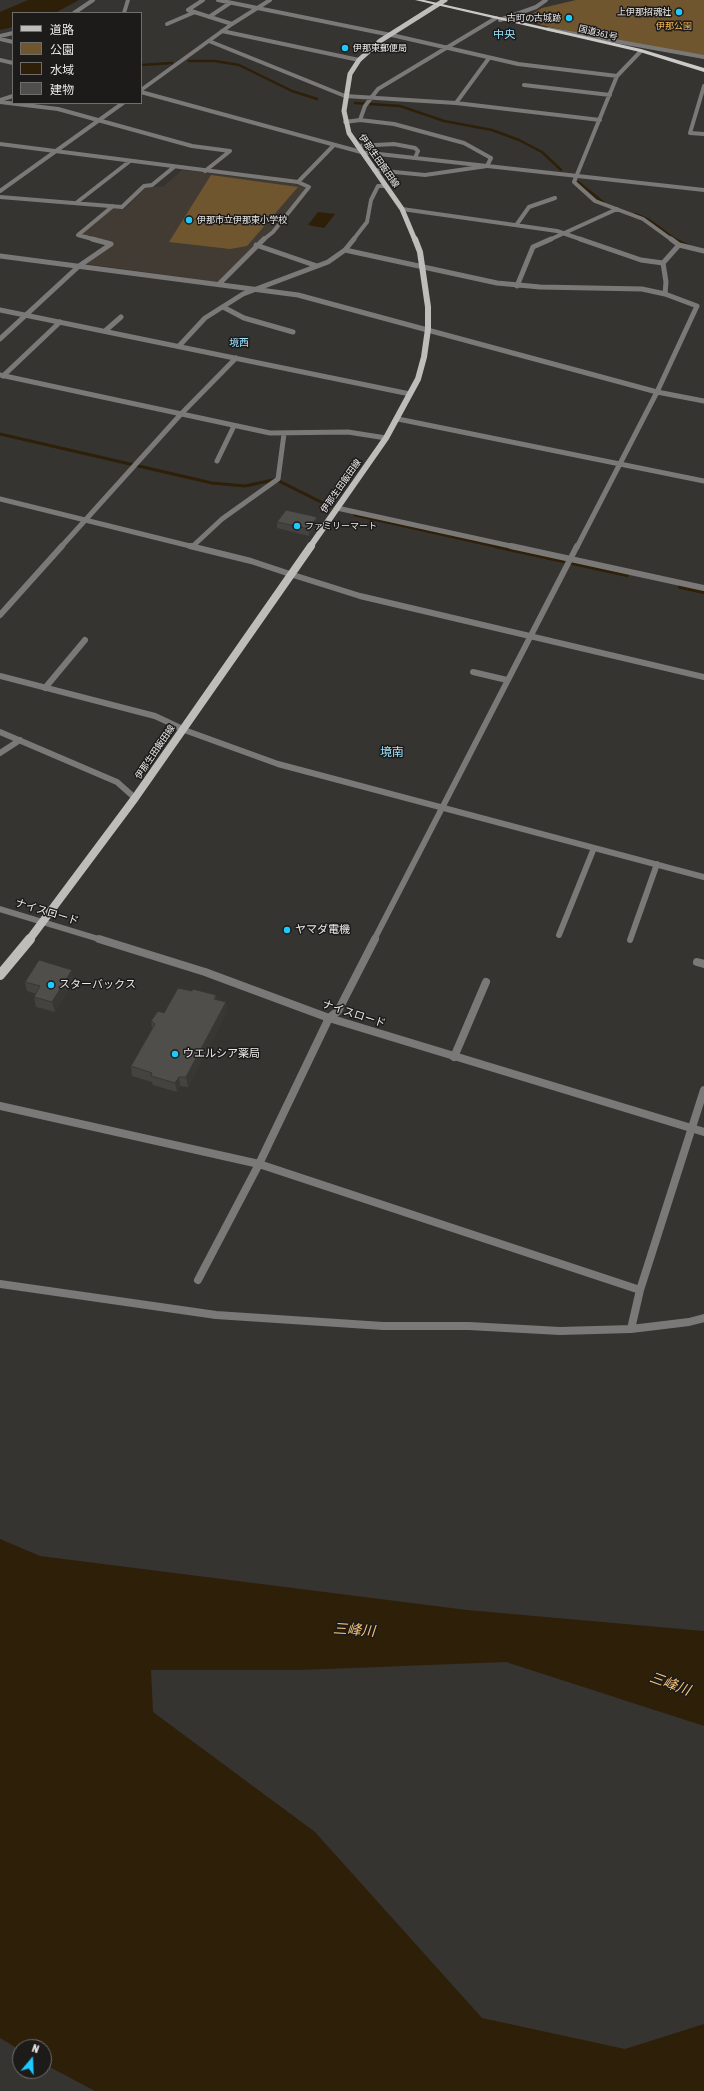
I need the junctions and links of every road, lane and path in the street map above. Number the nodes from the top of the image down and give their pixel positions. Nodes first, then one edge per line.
1 (93, 0) edge
2 (128, 0) edge
3 (203, 0) edge
4 (218, 0) edge
5 (270, 0) edge
6 (417, 0) edge
7 (445, 0) edge
8 (546, 0) edge
9 (230, 3) junction
10 (436, 5) junction
11 (256, 8) junction
12 (75, 12) edge
13 (124, 12) edge
14 (195, 12) junction
15 (209, 17) junction
16 (498, 19) junction
17 (167, 24) dead end
18 (232, 24) junction
19 (547, 29) junction
20 (222, 31) junction
21 (12, 33) edge
22 (389, 34) junction
23 (0, 38) edge
24 (209, 41) junction
25 (12, 42) edge
26 (445, 48) junction
27 (641, 51) junction
28 (704, 57) edge
29 (489, 58) junction
30 (0, 60) edge
31 (359, 60) junction
32 (12, 63) edge
33 (704, 70) edge
34 (617, 76) junction
35 (524, 85) dead end
36 (704, 86) edge
37 (142, 90) edge
38 (142, 91) edge
39 (610, 95) junction
40 (12, 96) edge
41 (345, 96) junction
42 (373, 97) junction
43 (0, 101) edge
44 (12, 103) edge
45 (456, 103) junction
46 (22, 104) edge
47 (122, 104) edge
48 (99, 120) junction
49 (360, 120) junction
50 (600, 120) junction
51 (345, 122) junction
52 (704, 134) edge
53 (0, 144) edge
54 (334, 145) junction
55 (359, 149) junction
56 (56, 151) junction
57 (414, 158) junction
58 (130, 161) junction
59 (487, 166) junction
60 (174, 167) junction
61 (374, 170) junction
62 (205, 171) junction
63 (576, 175) junction
64 (298, 182) junction
65 (385, 186) junction
66 (704, 190) edge
67 (0, 191) edge
68 (0, 197) edge
69 (555, 198) dead end
70 (76, 203) junction
71 (113, 206) junction
72 (402, 209) junction
73 (617, 209) junction
74 (516, 224) junction
75 (562, 233) junction
76 (704, 242) edge
77 (256, 245) junction
78 (678, 245) junction
79 (695, 247) junction
80 (345, 250) junction
81 (704, 251) edge
82 (0, 256) edge
83 (663, 263) junction
84 (79, 266) junction
85 (317, 266) junction
86 (424, 267) junction
87 (219, 284) junction
88 (517, 286) junction
89 (260, 289) junction
90 (665, 294) junction
91 (697, 306) junction
92 (223, 307) junction
93 (704, 308) edge
94 (0, 310) edge
95 (26, 315) junction
96 (120, 317) dead end
97 (60, 322) junction
98 (428, 329) junction
99 (105, 331) junction
100 (293, 332) dead end
101 (0, 339) edge
102 (179, 346) junction
103 (236, 358) junction
104 (1, 375) edge
105 (657, 392) junction
106 (410, 394) junction
107 (704, 401) edge
108 (181, 414) junction
109 (398, 419) junction
110 (234, 426) junction
111 (284, 434) junction
112 (386, 438) junction
113 (217, 461) dead end
114 (620, 463) junction
115 (704, 481) edge
116 (0, 499) edge
117 (337, 508) junction
118 (86, 520) junction
119 (193, 546) junction
120 (570, 561) junction
121 (290, 574) junction
122 (704, 588) edge
123 (0, 615) edge
124 (530, 636) junction
125 (86, 640) dead end
126 (474, 672) dead end
127 (0, 676) edge
128 (704, 677) edge
129 (508, 680) junction
130 (45, 688) junction
131 (182, 727) junction
132 (0, 732) edge
133 (20, 740) junction
134 (0, 753) edge
135 (135, 798) junction
136 (442, 807) junction
137 (594, 848) junction
138 (656, 864) junction
139 (704, 877) edge
140 (0, 909) edge
141 (44, 922) junction
142 (559, 936) dead end
143 (630, 940) dead end
144 (0, 975) edge
145 (486, 982) dead end
146 (329, 1018) junction
147 (454, 1056) junction
148 (704, 1090) edge
149 (0, 1106) edge
150 (692, 1128) junction
151 (704, 1132) edge
152 (259, 1164) junction
153 (198, 1280) dead end
154 (0, 1284) edge
155 (640, 1290) junction
156 (704, 1318) edge
157 (631, 1329) junction

1 - 12 street
2 - 13 street
3 - 14 street
4 - 9 street
5 - 11 street
6 - 10 highway, 国道361号
7 - 10 main road, 伊那生田飯田線
8 - 16 street
9 - 11 street
9 - 15 street
10 - 16 highway, 国道361号
10 - 22 main road, 伊那生田飯田線
11 - 18 street
11 - 22 street
14 - 15 street
14 - 17 street
15 - 18 street
16 - 19 highway, 国道361号
16 - 26 street
18 - 20 street
19 - 27 highway, 国道361号
19 - 28 street
20 - 24 street
20 - 31 street
21 - 23 street
22 - 26 street
22 - 31 main road, 伊那生田飯田線
23 - 25 street
24 - 37 street
24 - 41 street
26 - 29 street
26 - 42 street
27 - 33 highway, 国道361号
27 - 34 street
29 - 34 street
29 - 45 street
30 - 32 street
31 - 41 main road, 伊那生田飯田線
34 - 39 street
35 - 39 street
36 - 52 street
38 - 54 street
39 - 50 street
40 - 43 street
41 - 42 street
41 - 51 main road, 伊那生田飯田線
42 - 45 street
42 - 49 street
43 - 44 street
45 - 50 street
46 - 48 street
47 - 48 street
48 - 56 street
48 - 62 street
49 - 51 street
49 - 59 street
50 - 63 street
51 - 55 main road, 伊那生田飯田線
53 - 56 street
54 - 55 street
54 - 64 street
55 - 57 street
55 - 57 street
55 - 61 main road, 伊那生田飯田線
56 - 58 street
56 - 67 street
57 - 59 street
58 - 60 street
58 - 70 street
59 - 61 street
59 - 63 street
60 - 62 street
60 - 71 street
61 - 65 main road, 伊那生田飯田線
62 - 64 street
63 - 66 street
63 - 73 street
64 - 77 street
65 - 72 main road, 伊那生田飯田線
65 - 80 street
68 - 70 street
69 - 74 street
70 - 71 street
71 - 84 street
72 - 74 street
72 - 86 main road, 伊那生田飯田線
73 - 75 street
73 - 78 street
74 - 75 street
75 - 83 street
75 - 88 street
76 - 79 street
77 - 85 street
77 - 87 street
78 - 79 street
78 - 83 street
79 - 81 street
80 - 85 street
80 - 86 street
82 - 84 street
83 - 90 street
84 - 87 street
84 - 95 street
85 - 89 street
86 - 88 street
86 - 98 main road, 伊那生田飯田線
87 - 89 street
88 - 90 street
89 - 92 street
89 - 98 street
90 - 91 street
91 - 93 street
91 - 105 street
92 - 100 street
92 - 102 street
94 - 95 street
95 - 97 street
95 - 101 street
96 - 99 street
97 - 99 street
97 - 104 street
98 - 105 street
98 - 106 main road, 伊那生田飯田線
99 - 102 street
102 - 103 street
103 - 106 street
103 - 108 street
104 - 108 street
105 - 107 street
105 - 114 street
106 - 109 main road, 伊那生田飯田線
108 - 110 street
108 - 118 street
109 - 112 main road, 伊那生田飯田線
109 - 114 street
110 - 111 street
110 - 113 street
111 - 112 street
111 - 119 street
112 - 117 main road, 伊那生田飯田線
114 - 115 street
114 - 120 street
116 - 118 street
117 - 120 street
117 - 121 main road, 伊那生田飯田線
118 - 119 street
118 - 123 street
119 - 121 street
120 - 122 street
120 - 124 street
121 - 124 street
121 - 131 main road, 伊那生田飯田線
124 - 128 street
124 - 129 street
125 - 130 street
126 - 129 street
127 - 130 street
129 - 136 street
130 - 131 street
131 - 135 main road, 伊那生田飯田線
131 - 136 street
132 - 133 street
133 - 134 street
133 - 135 street
135 - 141 main road, 伊那生田飯田線
136 - 137 street
136 - 146 street
137 - 138 street
137 - 142 street
138 - 139 street
138 - 143 street
140 - 141 street, ナイスロード
141 - 144 main road, 伊那生田飯田線
141 - 146 street, ナイスロード
145 - 147 street
146 - 147 street, ナイスロード
146 - 152 street
147 - 150 street, ナイスロード
148 - 150 street
149 - 152 street
150 - 151 street, ナイスロード
150 - 155 street
152 - 153 street
152 - 155 street
154 - 157 street
155 - 157 street
156 - 157 street

